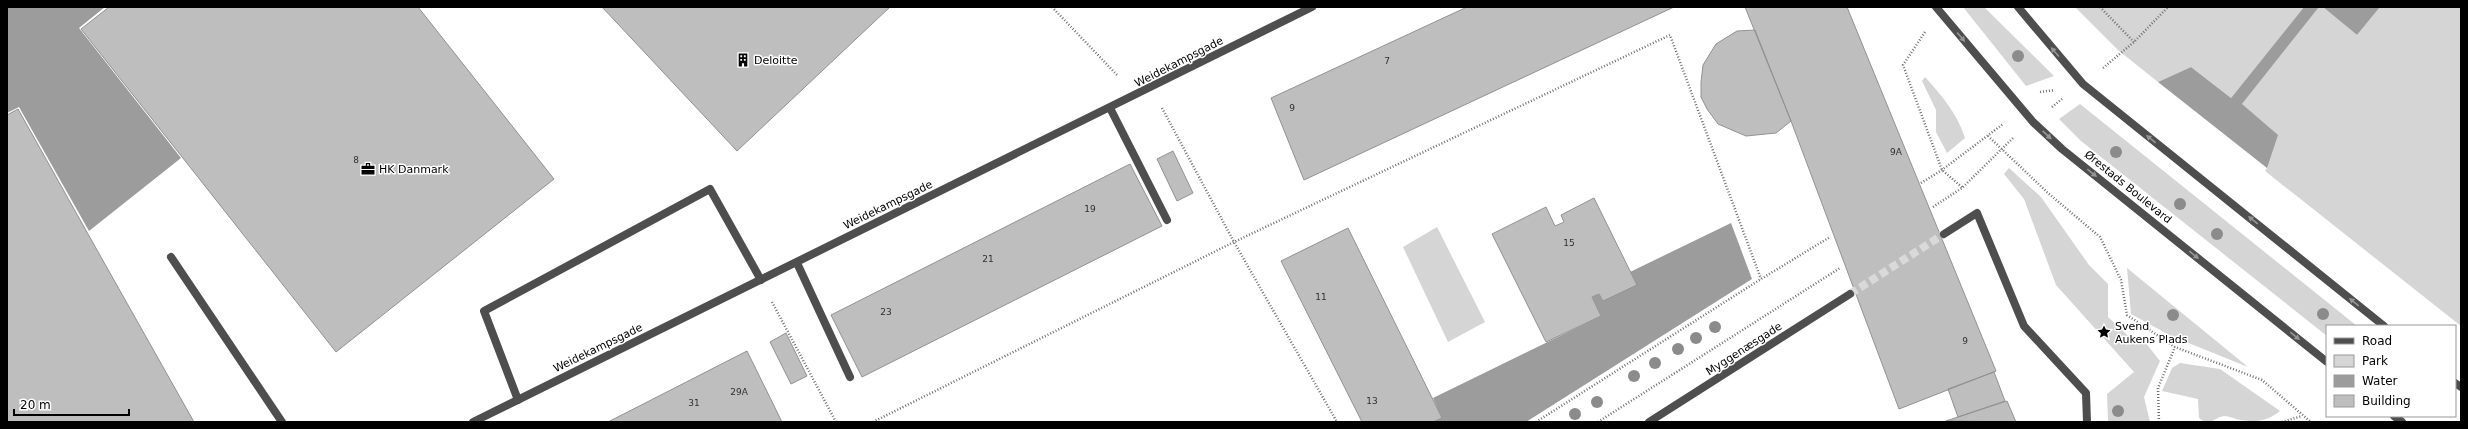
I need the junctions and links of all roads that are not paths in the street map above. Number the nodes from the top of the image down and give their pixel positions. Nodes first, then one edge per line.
1 (1312, 7) edge
2 (2018, 7) edge
3 (1938, 10) edge
4 (1110, 108) junction
5 (1167, 220) dead end
6 (1944, 234) tunnel mouth
7 (171, 257) dead end
8 (797, 263) junction
9 (761, 280) junction
10 (1850, 294) tunnel mouth
11 (2383, 325) edge
12 (2326, 361) edge
13 (850, 377) dead end
14 (518, 400) junction
15 (282, 422) edge
16 (473, 422) edge
17 (1649, 422) edge
18 (2087, 422) edge

1 - 4 street, Weidekampsgade
11 -> 2 street
3 -> 12 street, Ørestads Boulevard
4 - 5 street
4 - 8 street, Weidekampsgade
6 - 18 street
7 - 15 street
8 - 9 street, Weidekampsgade
8 - 13 street
9 - 14 street, Weidekampsgade
9 - 14 street
10 - 17 street, Myggenæsgade
14 - 16 street, Weidekampsgade

